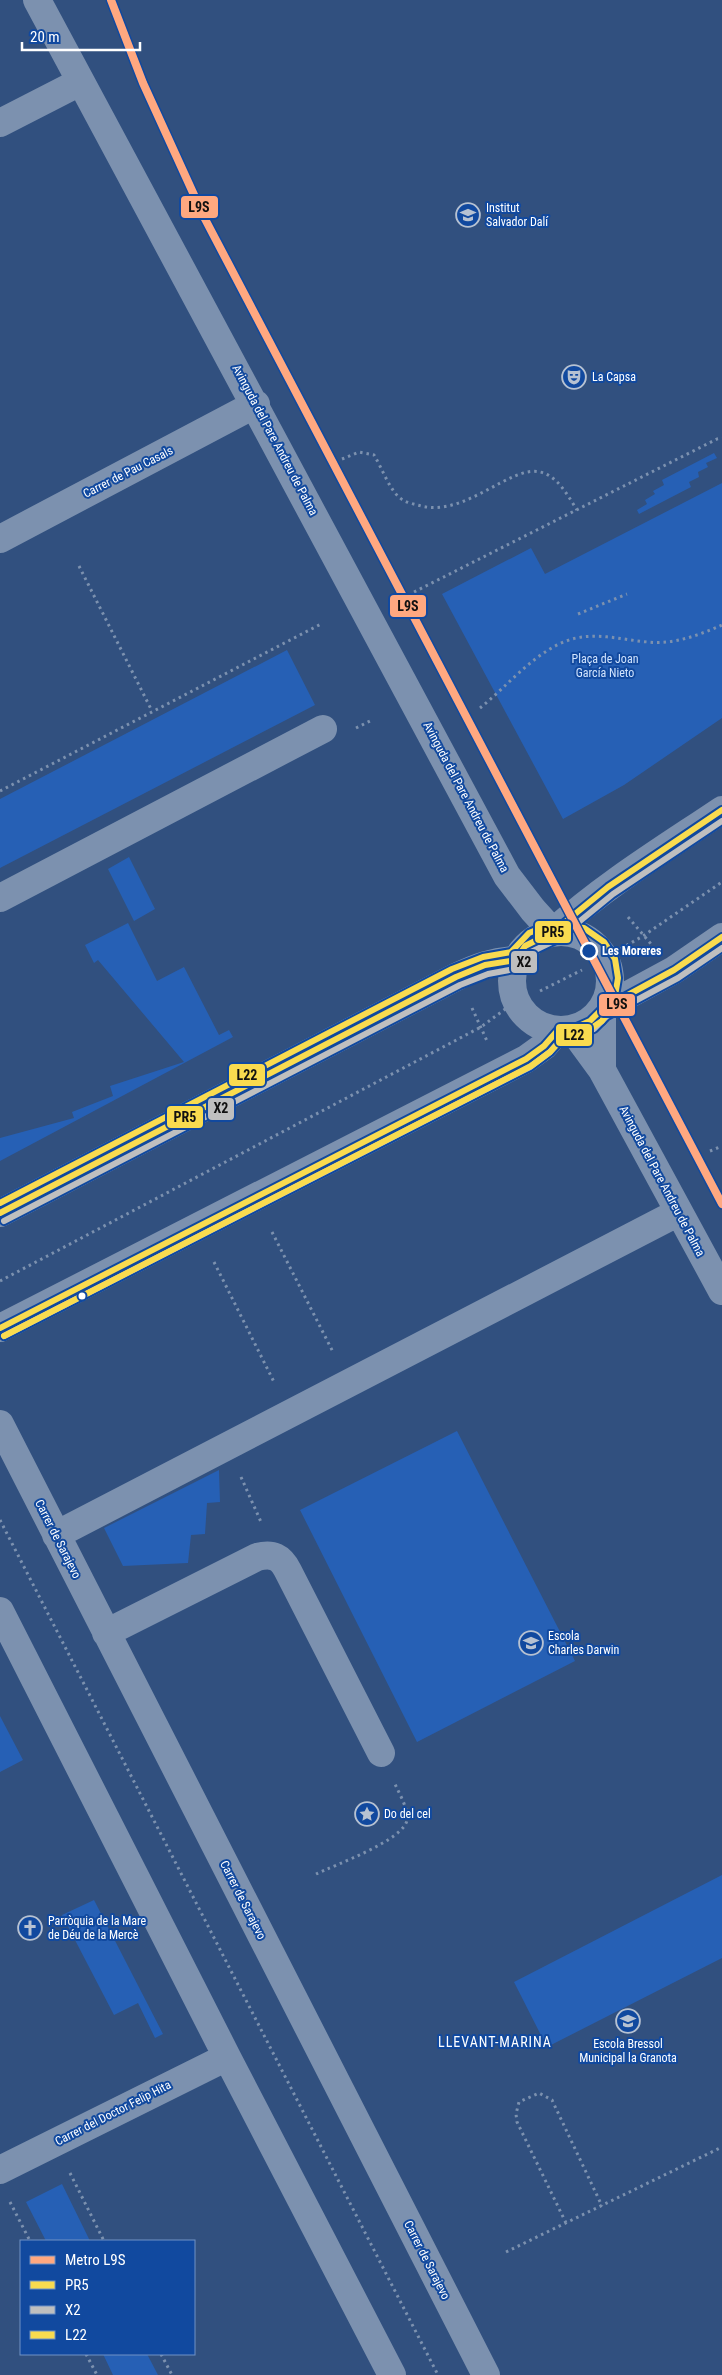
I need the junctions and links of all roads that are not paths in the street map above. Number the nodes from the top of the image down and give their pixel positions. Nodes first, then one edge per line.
1 (38, 0) edge
2 (80, 82) junction
3 (0, 123) edge
4 (256, 404) junction
5 (0, 539) edge
6 (323, 729) dead end
7 (722, 810) edge
8 (510, 881) junction
9 (0, 898) edge
10 (553, 932) junction
11 (722, 937) edge
12 (521, 953) junction
13 (602, 1009) junction
14 (565, 1030) junction
15 (602, 1070) junction
16 (679, 1212) junction
17 (0, 1213) edge
18 (722, 1291) edge
19 (0, 1328) edge
20 (0, 1424) edge
21 (56, 1535) junction
22 (0, 1610) edge
23 (106, 1632) junction
24 (381, 1753) road end
25 (227, 2056) junction
26 (0, 2170) edge
27 (392, 2375) edge
28 (486, 2375) edge

1 - 2 street, Avinguda del Pare Andreu de Palma
2 - 3 street
2 - 4 street, Avinguda del Pare Andreu de Palma
4 - 5 street, Carrer de Pau Casals
4 - 8 street, Avinguda del Pare Andreu de Palma
6 - 9 street
7 - 10 street
8 - 10 street, Avinguda del Pare Andreu de Palma
8 - 12 street, Avinguda del Pare Andreu de Palma
10 - 12 street
10 - 13 street
11 - 13 street
12 - 14 street
12 - 17 street
13 - 14 street
13 - 15 street, Avinguda del Pare Andreu de Palma
14 - 15 street, Avinguda del Pare Andreu de Palma
14 - 19 street
15 - 16 street, Avinguda del Pare Andreu de Palma
16 - 18 street, Avinguda del Pare Andreu de Palma
16 - 21 street
20 - 21 street, Carrer de Sarajevo
21 - 23 street, Carrer de Sarajevo
22 - 25 street
23 - 24 street
23 - 28 street, Carrer de Sarajevo
25 - 26 street, Carrer del Doctor Felip Hita
25 - 27 street

